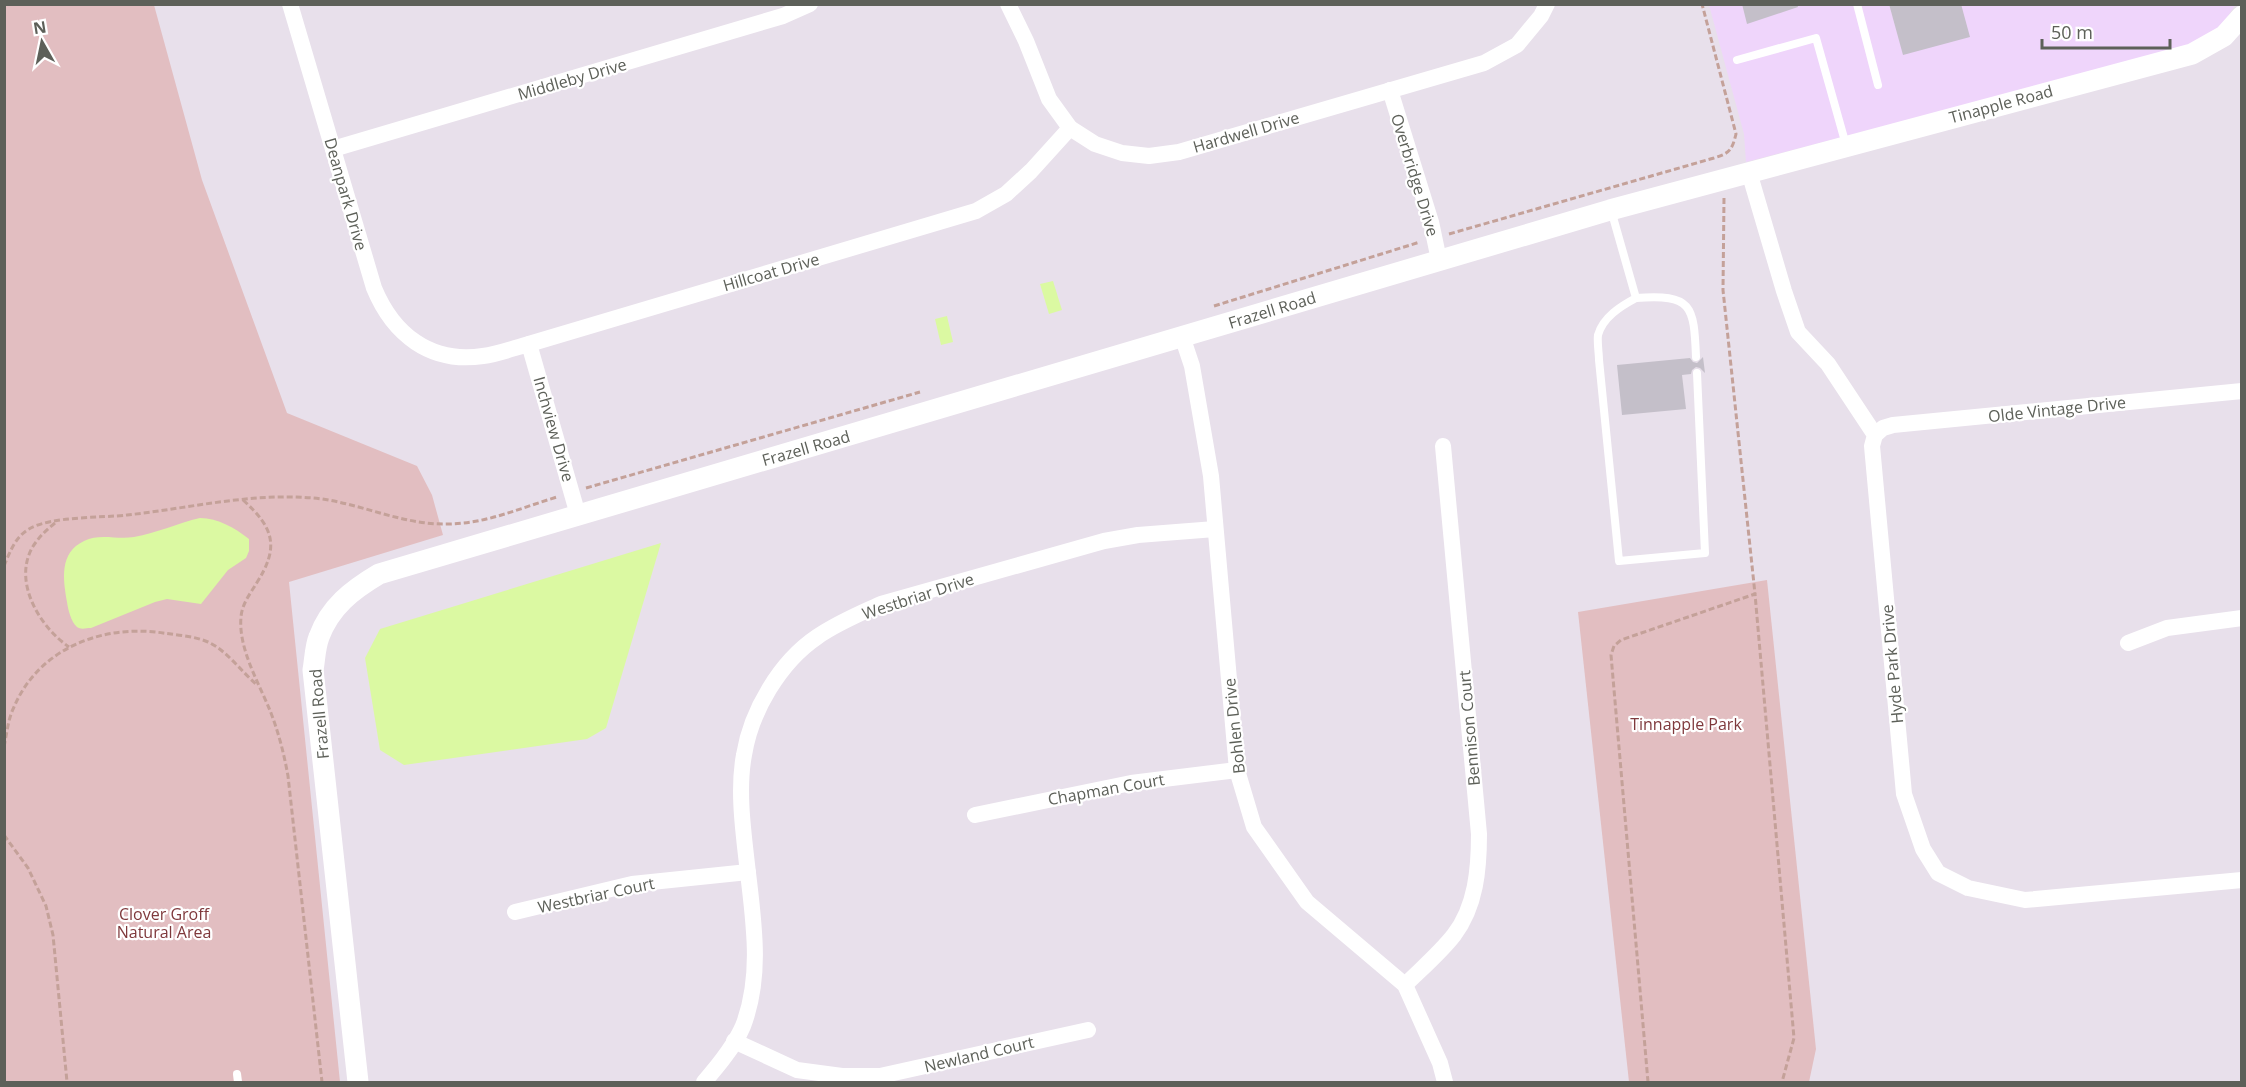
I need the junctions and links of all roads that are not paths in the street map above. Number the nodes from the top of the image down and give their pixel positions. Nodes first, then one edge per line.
1 (290, 4) edge
2 (810, 4) edge
3 (1008, 4) edge
4 (1857, 4) edge
5 (1544, 10) edge
6 (2241, 16) edge
7 (1737, 60) dead end
8 (1878, 85) dead end
9 (1390, 90) junction
10 (1070, 128) junction
11 (1846, 145) junction
12 (333, 150) junction
13 (1749, 172) junction
14 (1610, 210) junction
15 (1439, 260) junction
16 (1636, 298) junction
17 (1182, 336) junction
18 (529, 344) junction
19 (443, 354) joint
20 (1696, 357) dead end
21 (1697, 373) dead end
22 (2241, 391) edge
23 (1875, 435) junction
24 (1443, 446) dead end
25 (578, 515) junction
26 (1215, 529) junction
27 (2241, 618) edge
28 (2128, 643) dead end
29 (1237, 771) junction
30 (975, 815) dead end
31 (748, 872) junction
32 (2241, 880) edge
33 (515, 912) dead end
34 (1405, 985) junction
35 (1088, 1030) dead end
36 (734, 1041) junction
37 (358, 1083) edge
38 (704, 1083) edge
39 (1445, 1083) edge

1 - 12 street, Deanpark Drive
2 - 12 street, Middleby Drive
3 - 10 street, Hardwell Drive
4 - 8 lane
5 - 9 street, Hardwell Drive
6 - 11 street, Tinapple Road
7 - 11 lane
9 - 10 street, Hardwell Drive
9 - 15 street, Overbridge Drive
10 - 18 street, Hillcoat Drive
11 - 13 street, Tinapple Road
12 - 19 street, Deanpark Drive
13 - 14 street, Frazell Road
13 - 23 street
14 - 15 street, Frazell Road
14 - 16 lane
15 - 17 street, Frazell Road
16 - 20 lane
16 - 21 lane
17 - 25 street, Frazell Road
17 - 26 street, Bohlen Drive
18 - 19 street, Hillcoat Drive
18 - 25 street, Inchview Drive
22 - 23 street, Olde Vintage Drive
23 - 32 street, Hyde Park Drive
24 - 34 street, Bennison Court
25 - 37 street, Frazell Road
26 - 29 street, Bohlen Drive
26 - 31 street, Westbriar Drive
27 - 28 street
29 - 30 street, Chapman Court
29 - 34 street, Bohlen Drive
31 - 33 street, Westbriar Court
31 - 36 street, Westbriar Drive
34 - 39 street, Bohlen Drive
35 - 36 street, Newland Court
36 - 38 street, Westbriar Drive

